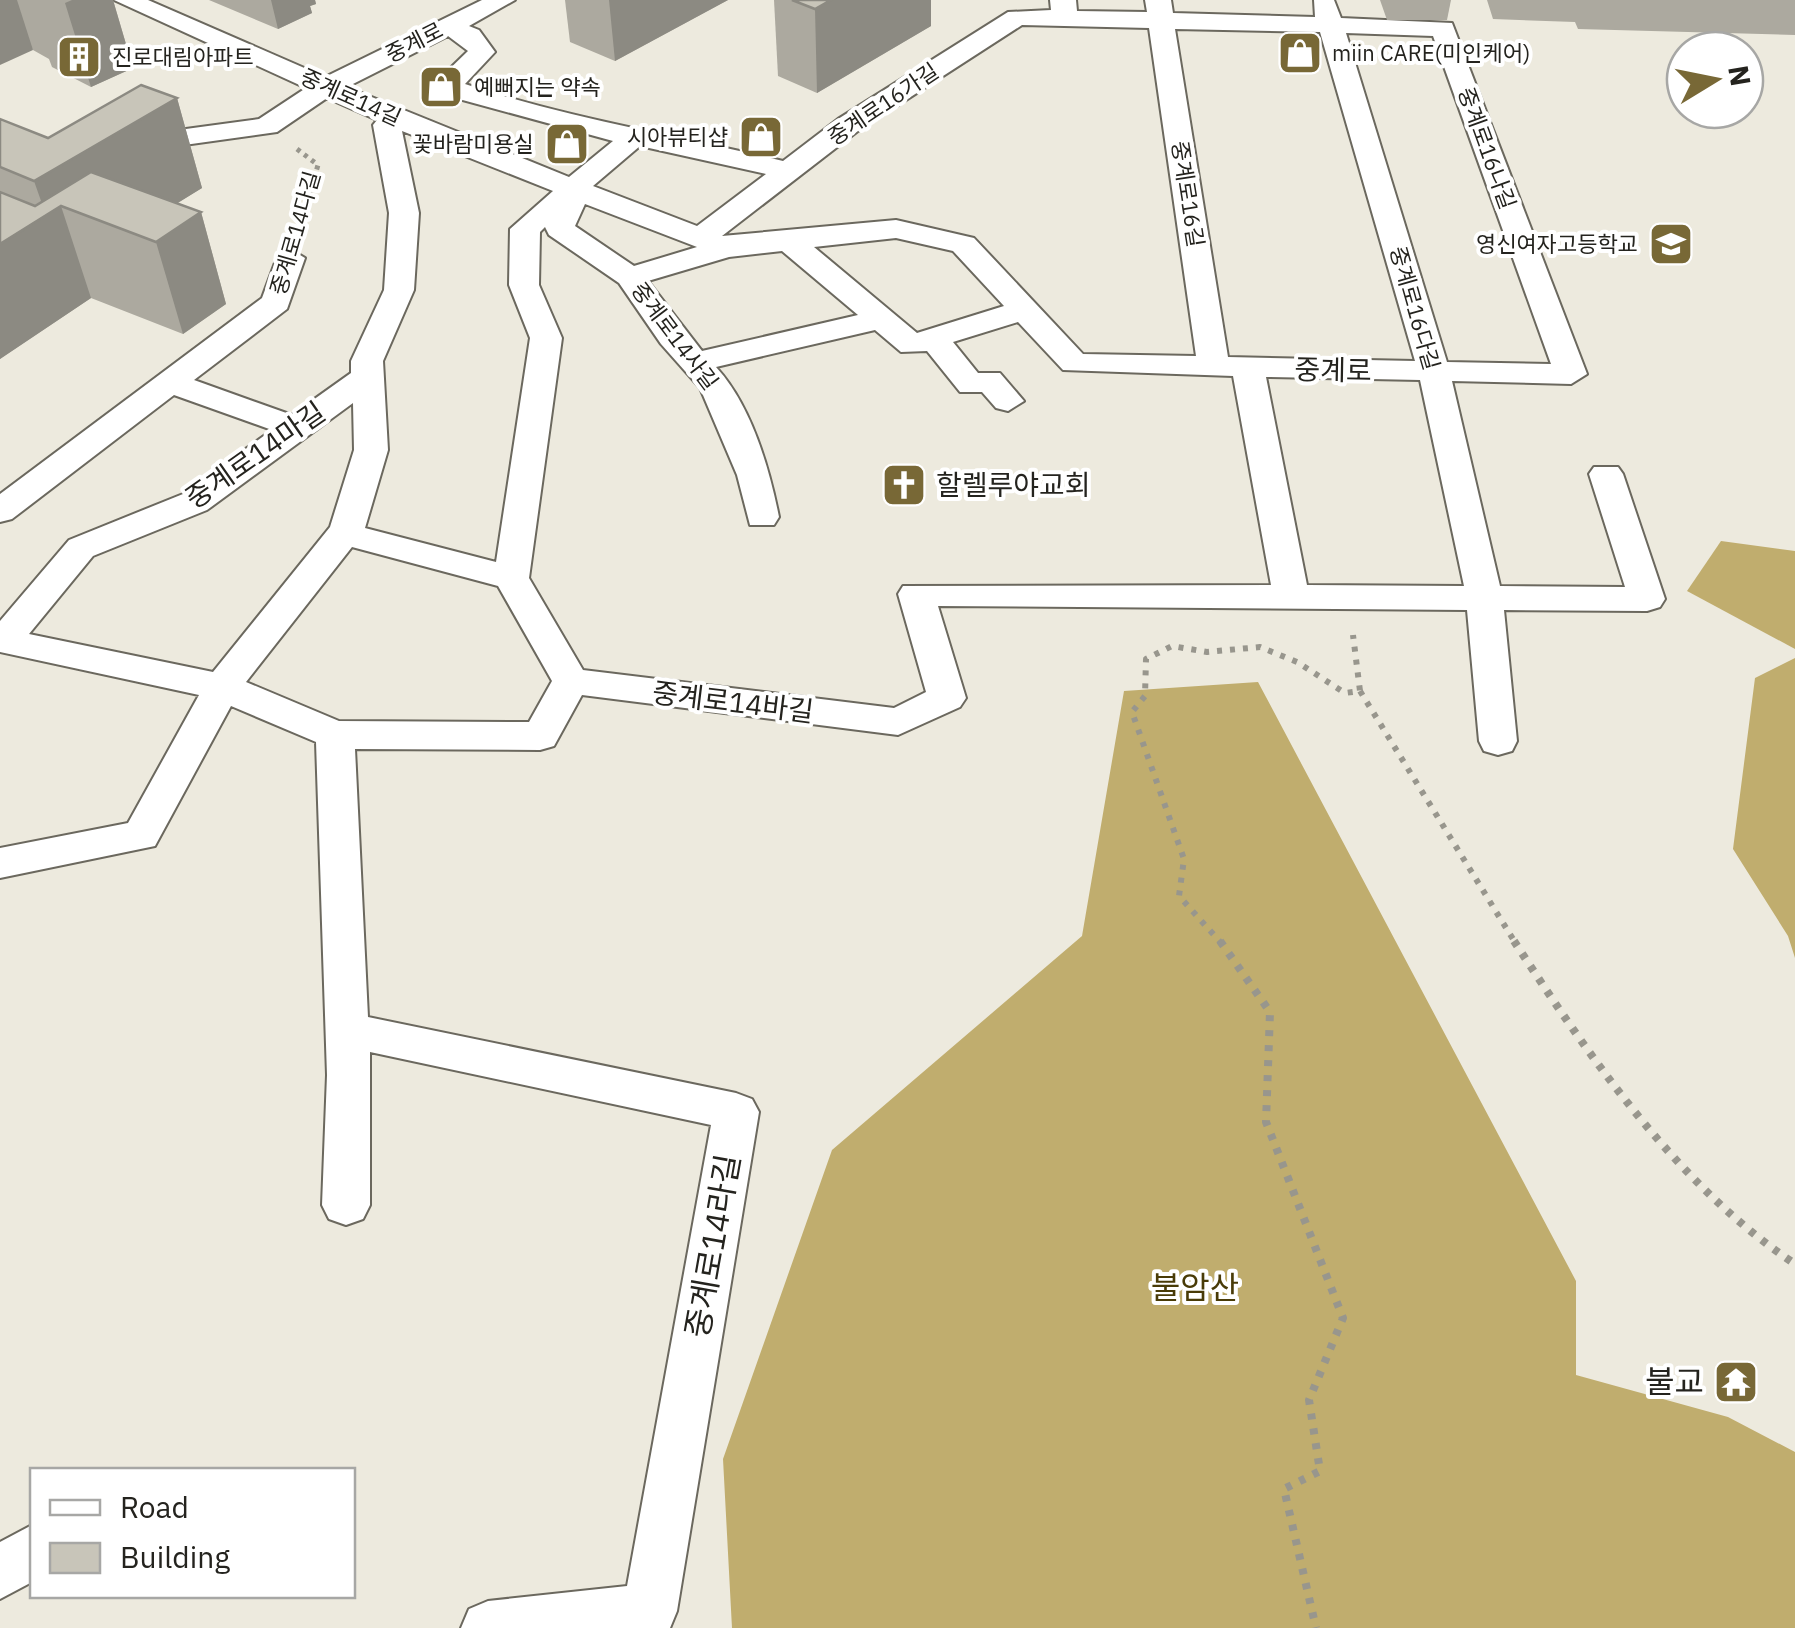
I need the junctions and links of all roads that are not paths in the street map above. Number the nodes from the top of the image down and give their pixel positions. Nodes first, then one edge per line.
1 (127, 0) edge
2 (502, 0) edge
3 (1064, 9) edge
4 (1160, 10) edge
5 (1326, 12) edge
6 (445, 26) junction
7 (327, 86) junction
8 (394, 117) junction
9 (638, 134) junction
10 (98, 149) edge
11 (788, 172) junction
12 (577, 189) junction
13 (789, 241) junction
14 (714, 243) junction
15 (290, 258) road end
16 (630, 278) junction
17 (1024, 310) junction
18 (881, 319) junction
19 (933, 338) junction
20 (695, 362) junction
21 (1231, 369) junction
22 (1434, 371) junction
23 (1571, 374) joint
24 (368, 376) junction
25 (170, 382) junction
26 (1008, 401) dead end
27 (296, 428) junction
28 (1606, 474) dead end
29 (0, 512) edge
30 (762, 517) dead end
31 (345, 534) junction
32 (511, 578) junction
33 (1302, 594) junction
34 (1484, 596) junction
35 (2, 640) edge
36 (571, 682) junction
37 (222, 688) junction
38 (335, 735) junction
39 (1498, 741) dead end
40 (0, 863) edge
41 (348, 1030) junction
42 (346, 1205) dead end
43 (30, 1553) edge
44 (0, 1572) edge
45 (488, 1628) edge

1 - 7 street, 중계로14길
2 - 6 street, 중계로
3 - 4 street
3 - 11 street, 중계로16가길
4 - 5 street, 중계로16나길
4 - 21 street, 중계로16길
5 - 22 street, 중계로16다길
5 - 23 street, 중계로16나길
6 - 7 street, 중계로
6 - 9 street
7 - 8 street, 중계로14길
7 - 10 street
8 - 12 street, 중계로14길
8 - 24 street
9 - 11 street
9 - 12 street
11 - 14 street, 중계로16가길
12 - 14 street, 중계로14길
12 - 16 street, 중계로14사길
12 - 32 street
13 - 14 street, 중계로14길
13 - 17 street, 중계로14길
13 - 18 street
14 - 16 street, 중계로14길
15 - 25 street, 중계로14다길
16 - 20 street, 중계로14사길
17 - 19 street
17 - 21 street, 중계로14길
18 - 19 street
18 - 20 street
19 - 26 street
20 - 30 street, 중계로14사길
21 - 22 street, 중계로
21 - 33 street, 중계로16길
22 - 23 street, 중계로
22 - 34 street, 중계로16다길
24 - 27 street, 중계로14마길
24 - 31 street
25 - 27 street
25 - 29 street, 중계로14다길
27 - 35 street, 중계로14마길
28 - 34 street
31 - 32 street
31 - 37 street
32 - 36 street
33 - 34 street
33 - 36 street, 중계로14바길
34 - 39 street, 중계로16다길
35 - 37 street, 중계로14마길
36 - 38 street
37 - 38 street, 중계로14마길
37 - 40 street
38 - 41 street
41 - 42 street
41 - 45 street, 중계로14라길
43 - 44 street

